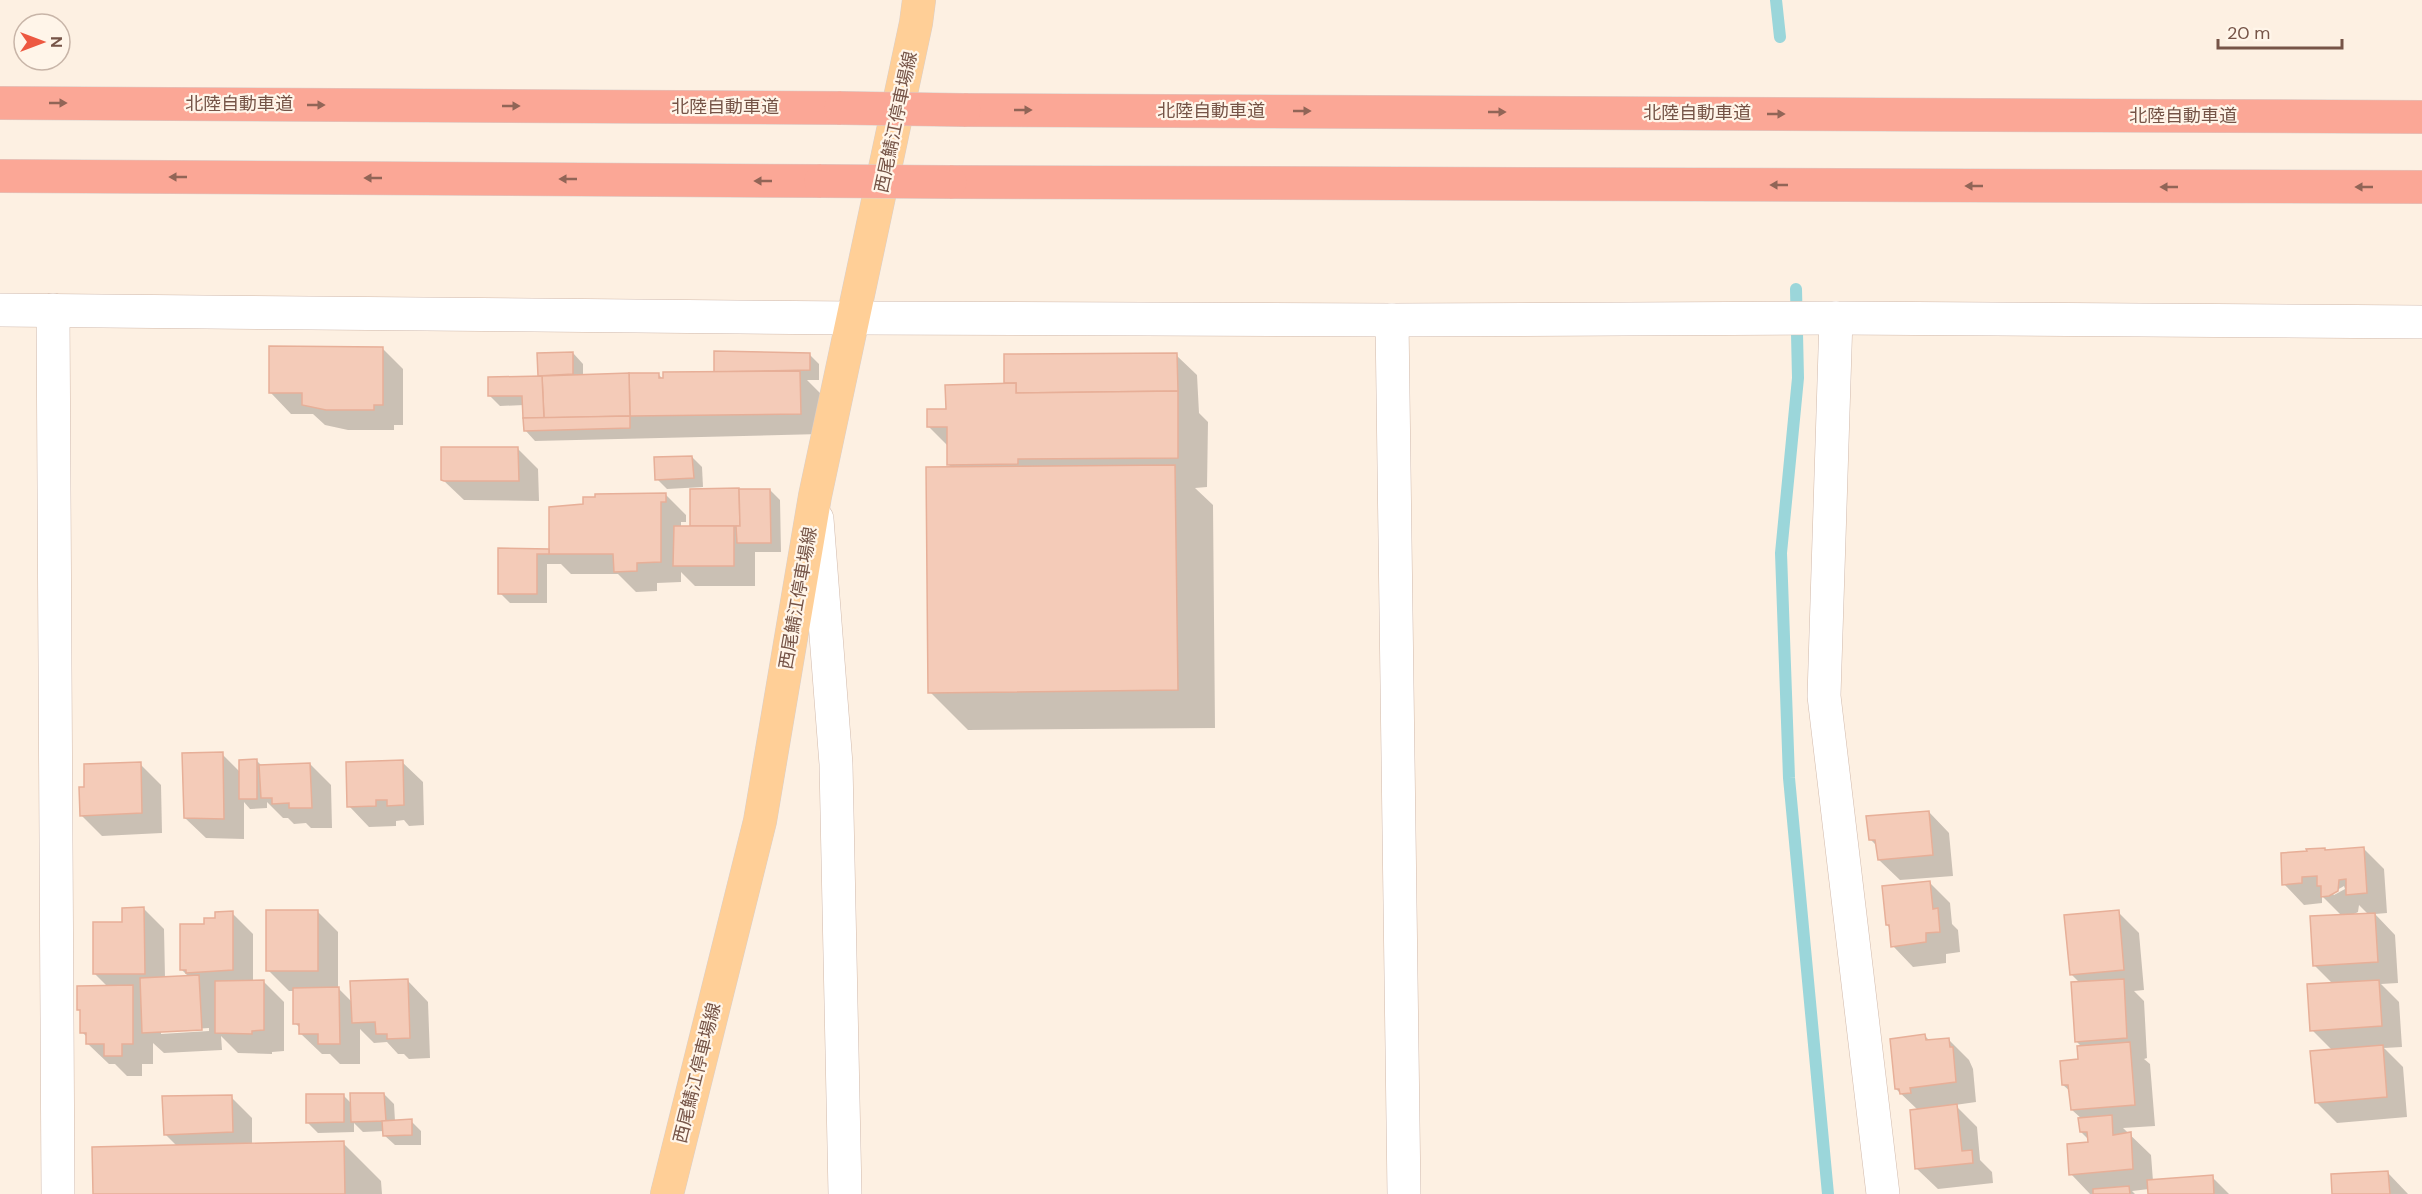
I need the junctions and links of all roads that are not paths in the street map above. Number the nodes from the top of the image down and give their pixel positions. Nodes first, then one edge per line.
1 (920, 0) edge
2 (0, 103) edge
3 (2422, 117) edge
4 (0, 176) edge
5 (2422, 188) edge
6 (0, 310) edge
7 (53, 310) junction
8 (854, 318) junction
9 (1836, 318) junction
10 (1392, 320) junction
11 (2422, 322) edge
12 (815, 496) junction
13 (58, 1194) edge
14 (667, 1194) edge
15 (845, 1194) edge
16 (1404, 1194) edge
17 (1883, 1194) edge

1 - 8 main road, 西尾鯖江停車場線
2 -> 3 highway, 北陸自動車道, bridge
5 -> 4 highway, bridge
6 - 7 street
7 - 8 street
7 - 13 street
8 - 10 street
8 - 12 main road, 西尾鯖江停車場線
9 - 10 street
9 - 11 street
9 - 17 street
10 - 16 street
12 - 14 main road, 西尾鯖江停車場線
12 - 15 street

